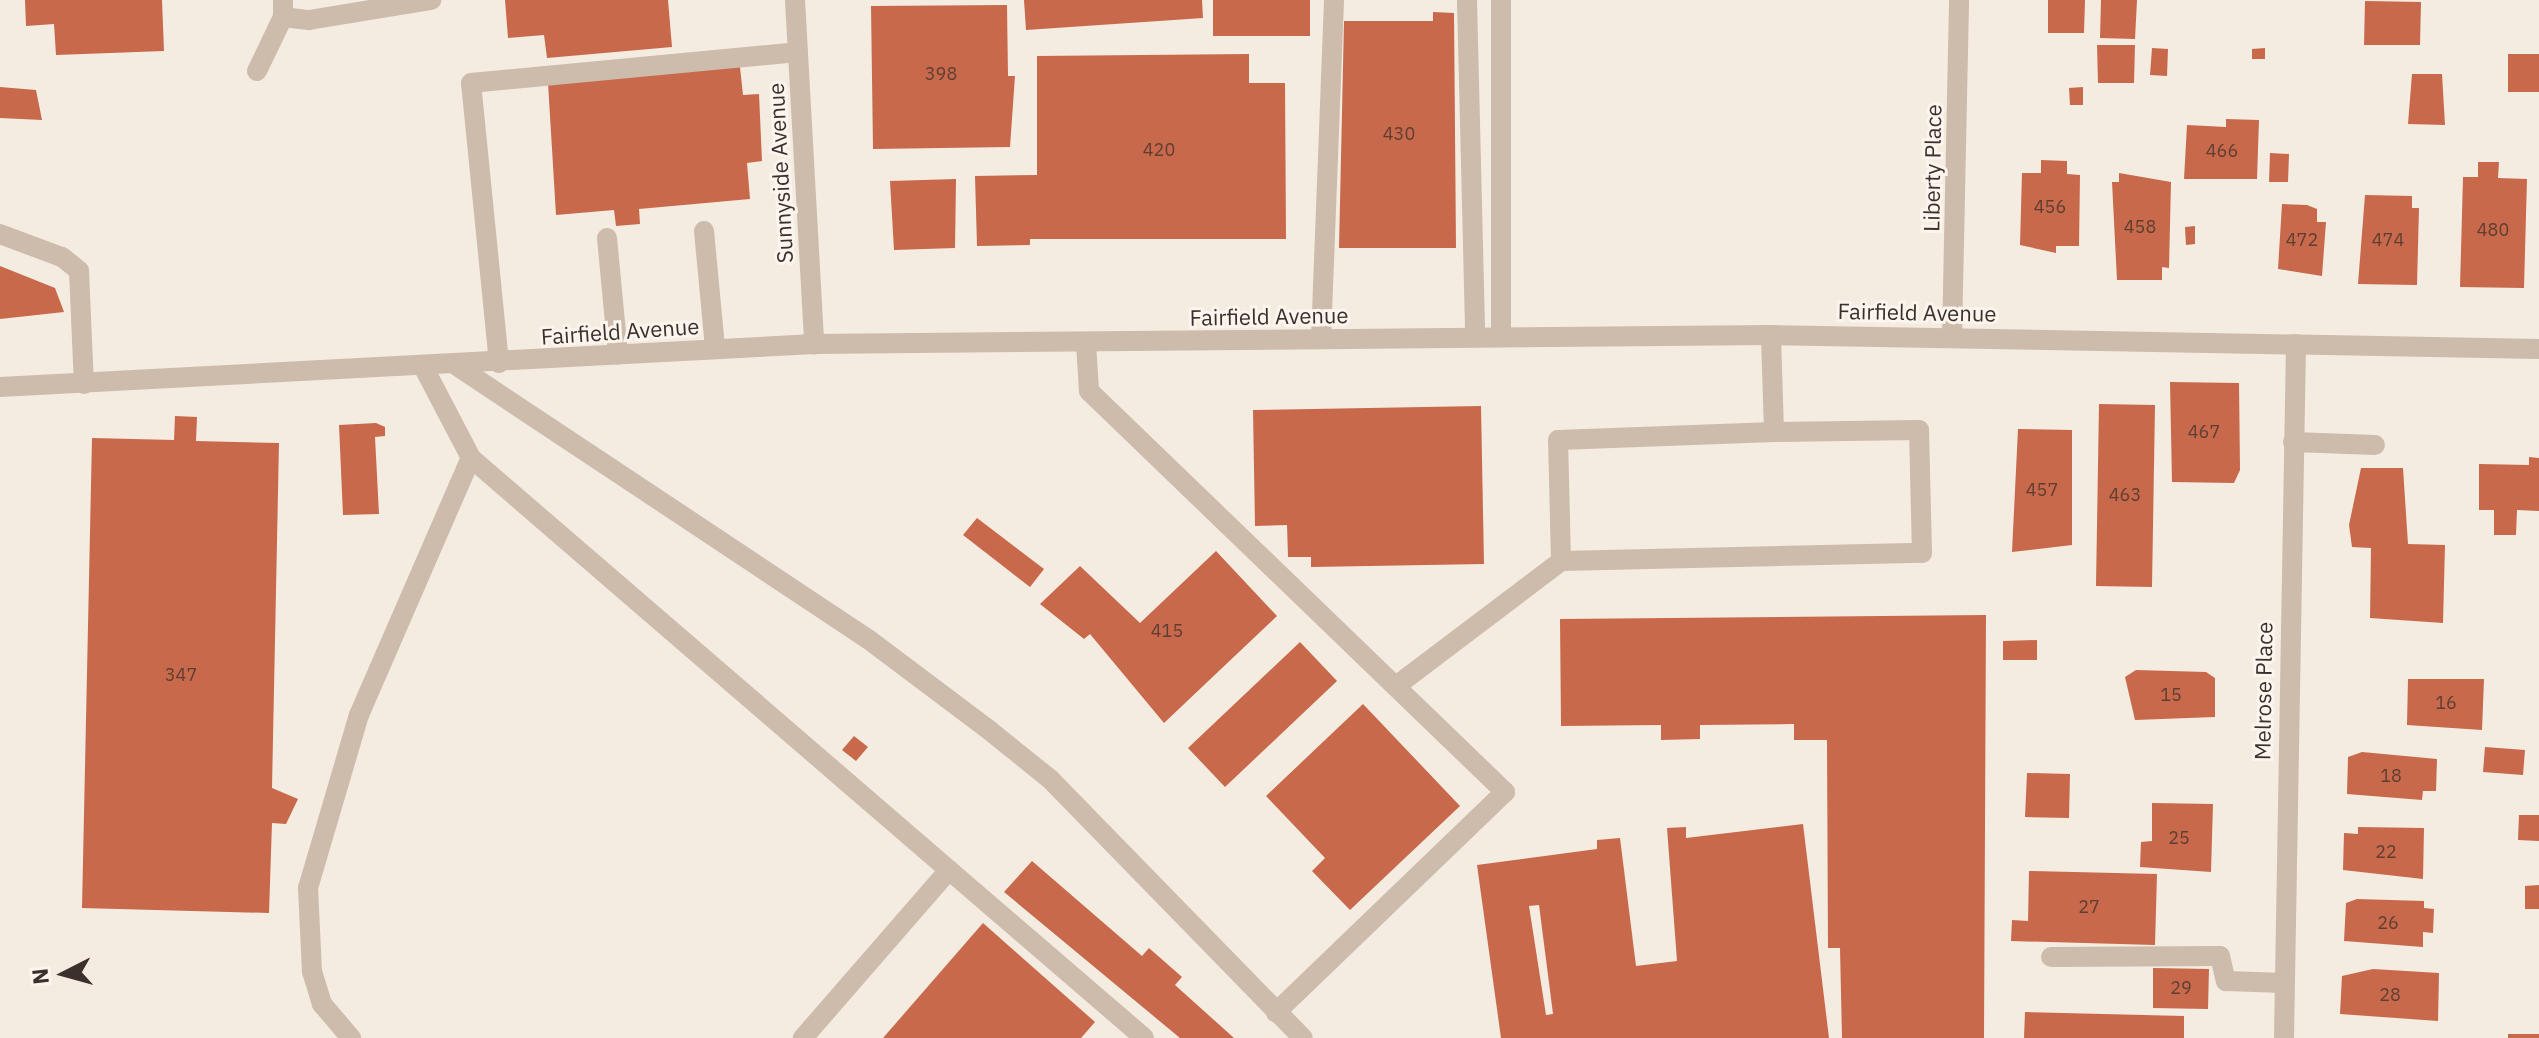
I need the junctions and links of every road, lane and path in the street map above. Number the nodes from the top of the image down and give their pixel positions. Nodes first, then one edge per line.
1 (431, 0) edge
2 (795, 0) edge
3 (1334, 0) edge
4 (1467, 0) edge
5 (1501, 0) edge
6 (1959, 0) edge
7 (283, 8) edge
8 (798, 52) junction
9 (257, 71) dead end
10 (704, 231) dead end
11 (0, 234) edge
12 (607, 238) dead end
13 (1771, 335) junction
14 (1475, 337) junction
15 (1501, 337) junction
16 (1952, 337) junction
17 (1321, 339) junction
18 (1086, 343) junction
19 (814, 344) junction
20 (2296, 344) junction
21 (715, 348) junction
22 (2539, 349) edge
23 (618, 354) junction
24 (499, 363) junction
25 (457, 366) junction
26 (424, 368) junction
27 (84, 384) junction
28 (0, 387) edge
29 (1774, 432) junction
30 (2293, 442) junction
31 (2375, 445) dead end
32 (471, 458) junction
33 (1561, 561) junction
34 (1396, 686) junction
35 (949, 870) junction
36 (2051, 957) dead end
37 (2284, 983) junction
38 (1276, 1012) junction
39 (351, 1038) edge
40 (803, 1038) edge
41 (1144, 1038) edge
42 (1303, 1038) edge
43 (2284, 1038) edge

1 - 7 street
2 - 8 street, Sunnyside Avenue
3 - 17 street
4 - 14 street
5 - 15 street
6 - 16 street, Liberty Place
7 - 9 street
8 - 19 street, Sunnyside Avenue
8 - 24 street
10 - 21 street
11 - 27 street
12 - 23 street
13 - 15 street, Fairfield Avenue
13 - 16 street, Fairfield Avenue
13 - 29 street
14 - 15 street, Fairfield Avenue
14 - 17 street, Fairfield Avenue
16 - 20 street, Fairfield Avenue
17 - 18 street, Fairfield Avenue
18 - 19 street, Fairfield Avenue
18 - 34 street
19 - 21 street, Fairfield Avenue
20 - 22 street, Fairfield Avenue
20 - 30 street, Melrose Place
21 - 23 street, Fairfield Avenue
23 - 24 street, Fairfield Avenue
24 - 25 street, Fairfield Avenue
25 - 26 street, Fairfield Avenue
25 - 38 street
26 - 27 street, Fairfield Avenue
26 - 32 street
27 - 28 street, Fairfield Avenue
29 - 33 street
29 - 33 street
30 - 31 street
30 - 37 street, Melrose Place
32 - 35 street
32 - 39 street
33 - 34 street
34 - 38 street
35 - 40 street
35 - 41 street
36 - 37 street
37 - 43 street, Melrose Place
38 - 42 street

